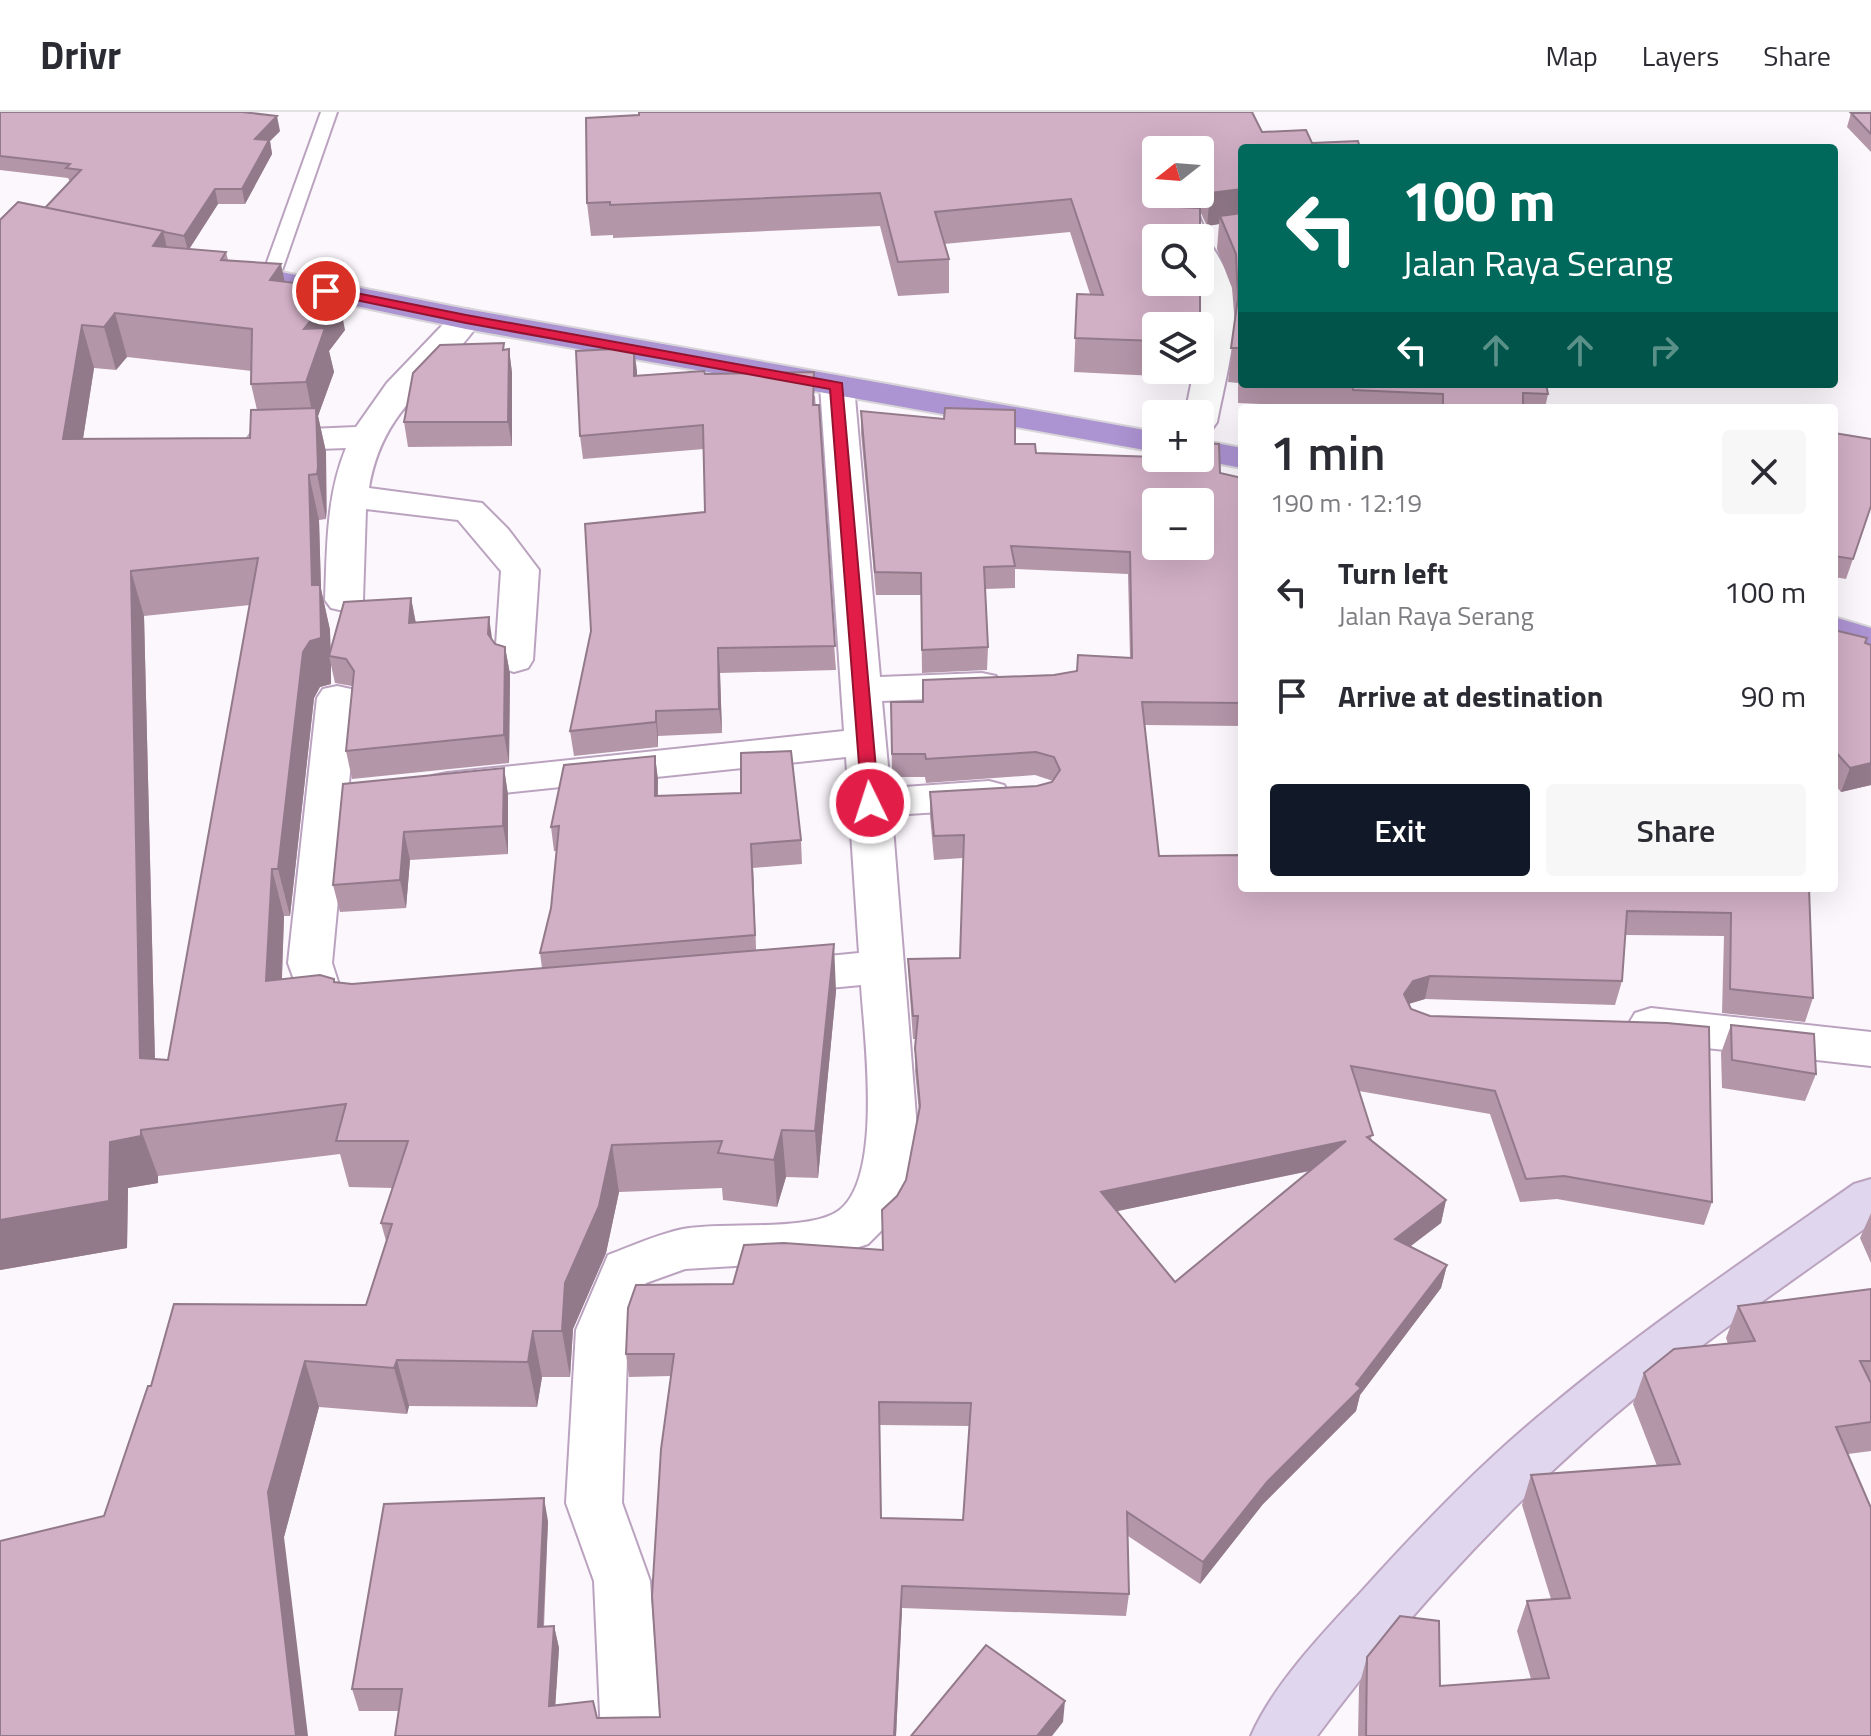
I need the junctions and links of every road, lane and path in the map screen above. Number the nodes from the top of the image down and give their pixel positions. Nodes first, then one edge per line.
1 (329, 112) edge
2 (255, 276) joint
3 (1214, 282) edge
4 (466, 319) junction
5 (837, 386) junction
6 (1205, 400) edge
7 (369, 437) junction
8 (1142, 440) edge
9 (228, 442) edge
10 (1214, 453) edge
11 (1238, 457) edge
12 (352, 497) junction
13 (344, 600) edge
14 (1838, 630) edge
15 (1871, 640) edge
16 (514, 660) dead end
17 (1023, 684) edge
18 (860, 690) junction
19 (337, 698) dead end
20 (866, 742) junction
21 (406, 790) edge
22 (1020, 793) edge
23 (870, 803) junction
24 (883, 967) junction
25 (744, 980) edge
26 (392, 1010) edge
27 (1613, 1024) edge
28 (1871, 1049) edge
29 (1871, 1198) edge
30 (631, 1736) edge
31 (1281, 1736) edge

1 - 2 lane
2 - 4 highway
3 - 6 street
4 - 5 highway
4 - 7 street
5 - 8 highway
5 - 18 street
7 - 9 street
7 - 12 street
10 - 11 highway
12 - 13 street
12 - 16 street
14 - 15 highway
17 - 18 street
18 - 20 street
19 - 26 street
20 - 21 street
20 - 23 street
22 - 23 street
23 - 24 street
24 - 25 street
24 - 30 street
27 - 28 street
29 - 31 main road

